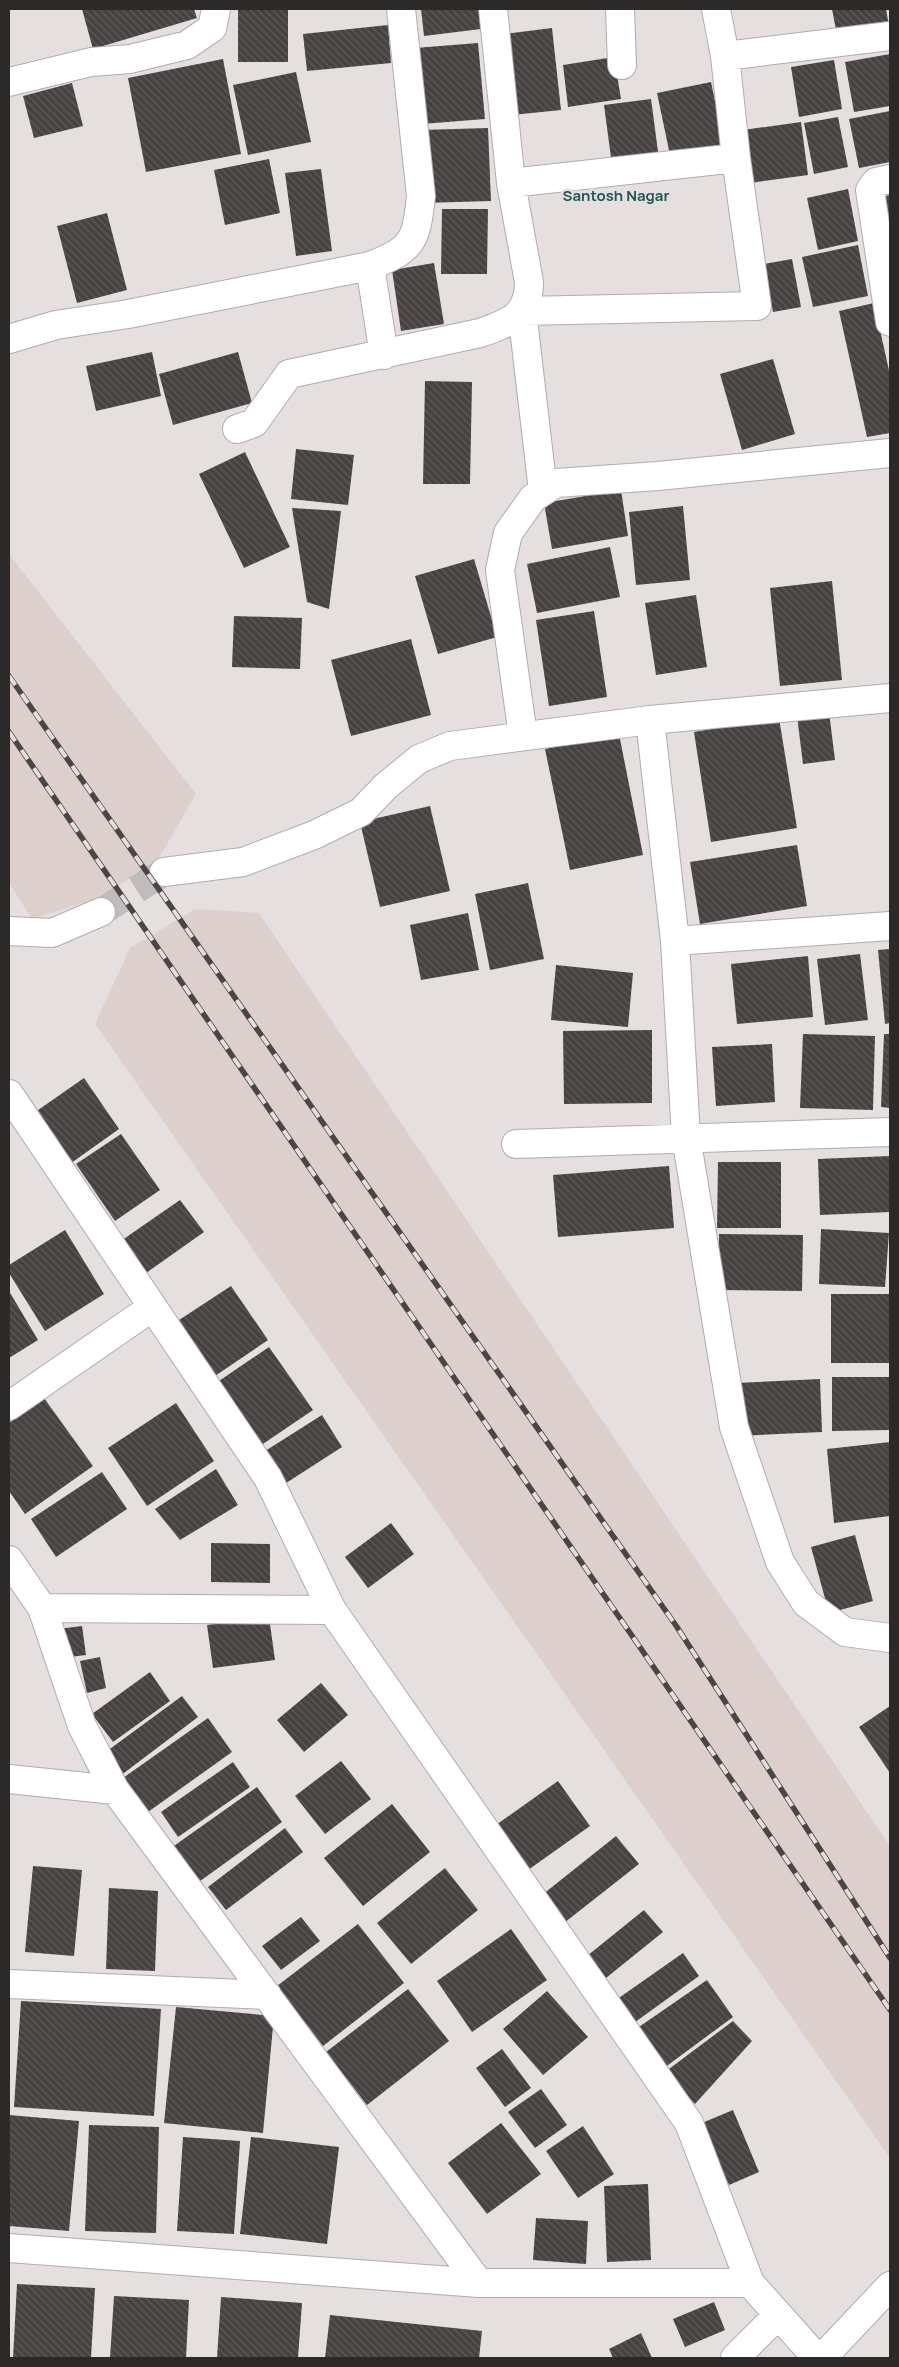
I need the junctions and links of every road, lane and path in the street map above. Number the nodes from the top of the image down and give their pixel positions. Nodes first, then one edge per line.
1 (216, 9) edge
2 (401, 9) edge
3 (494, 9) edge
4 (620, 9) edge
5 (716, 9) edge
6 (890, 36) edge
7 (725, 56) junction
8 (622, 64) dead end
9 (9, 82) edge
10 (736, 158) junction
11 (890, 180) edge
12 (511, 183) junction
13 (370, 266) junction
14 (522, 311) junction
15 (890, 322) edge
16 (9, 339) edge
17 (384, 355) junction
18 (237, 429) dead end
19 (890, 452) edge
20 (543, 491) junction
21 (890, 698) edge
22 (650, 720) junction
23 (522, 736) junction
24 (164, 872) tunnel mouth
25 (101, 912) tunnel mouth
26 (890, 926) edge
27 (9, 931) edge
28 (675, 941) junction
29 (9, 1094) edge
30 (890, 1132) edge
31 (686, 1137) junction
32 (516, 1144) dead end
33 (151, 1308) junction
34 (9, 1406) edge
35 (9, 1560) edge
36 (42, 1608) junction
37 (332, 1610) junction
38 (890, 1638) edge
39 (9, 1779) edge
40 (115, 1790) junction
41 (9, 1984) edge
42 (267, 1995) junction
43 (9, 2248) edge
44 (479, 2283) junction
45 (750, 2283) junction
46 (890, 2286) edge
47 (777, 2316) junction
48 (735, 2358) edge
49 (817, 2358) edge
50 (822, 2358) edge

1 - 9 street
2 - 13 street
3 - 12 street
4 - 8 street
5 - 7 street
6 - 7 street
7 - 10 street
10 - 12 street
10 - 14 street
11 - 15 street
12 - 14 street
13 - 16 street
13 - 17 street
14 - 17 street
14 - 20 street
17 - 18 street
19 - 20 street
20 - 23 street
21 - 22 street
22 - 23 street
22 - 28 street
23 - 24 street
25 - 27 street
26 - 28 street
28 - 31 street
29 - 33 street
30 - 31 street
31 - 32 street
31 - 38 street
33 - 34 street
33 - 37 street
35 - 36 street
36 - 37 street
36 - 40 street
37 - 45 street
39 - 40 street
40 - 42 street
41 - 42 street
42 - 44 street
43 - 44 street
44 - 45 street
45 - 47 street
46 - 50 street
47 - 48 street
47 - 49 street

